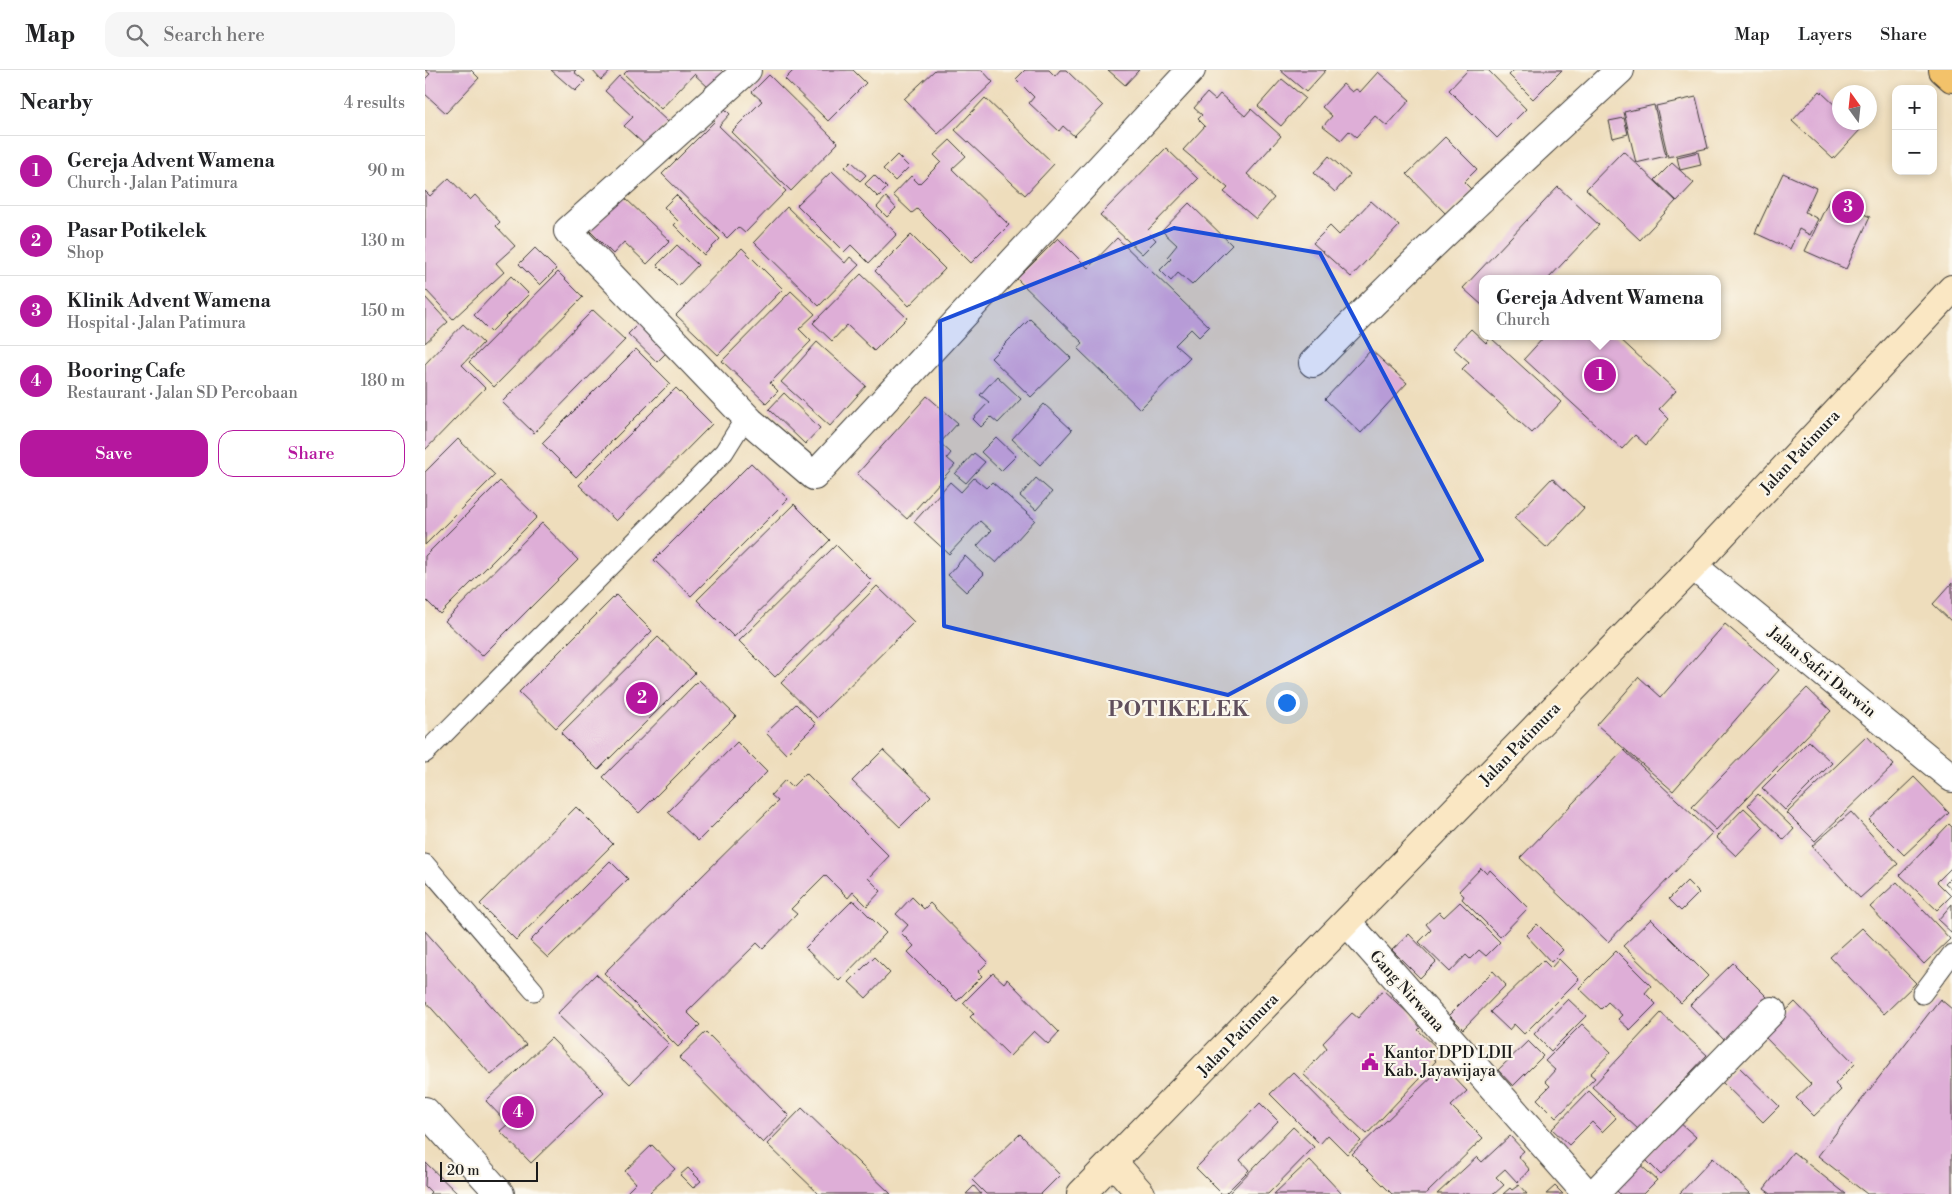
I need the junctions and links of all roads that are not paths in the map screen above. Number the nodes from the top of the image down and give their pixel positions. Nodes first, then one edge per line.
1 (747, 70) edge
2 (1191, 70) edge
3 (1620, 70) edge
4 (1943, 70) edge
5 (1952, 78) edge
6 (1952, 289) edge
7 (1313, 363) dead end
8 (750, 421) junction
9 (1693, 566) junction
10 (425, 753) edge
11 (1952, 778) edge
12 (425, 864) edge
13 (1347, 922) junction
14 (1952, 954) edge
15 (534, 991) dead end
16 (1922, 994) dead end
17 (1772, 1011) dead end
18 (425, 1111) edge
19 (1114, 1163) junction
20 (501, 1194) edge
21 (1081, 1194) edge
22 (1141, 1194) edge
23 (1587, 1194) edge
24 (1594, 1194) edge

1 - 8 street
2 - 8 street
3 - 7 street
4 - 5 highway
6 - 9 main road, Jalan Patimura
8 - 10 lane
9 - 11 street, Jalan Safri Darwin
9 - 13 main road, Jalan Patimura
12 - 15 lane
13 - 19 main road, Jalan Patimura
13 - 23 street, Gang Nirwana
14 - 16 lane
17 - 24 street
18 - 20 street
19 - 21 main road, Jalan Patimura
19 - 22 main road

